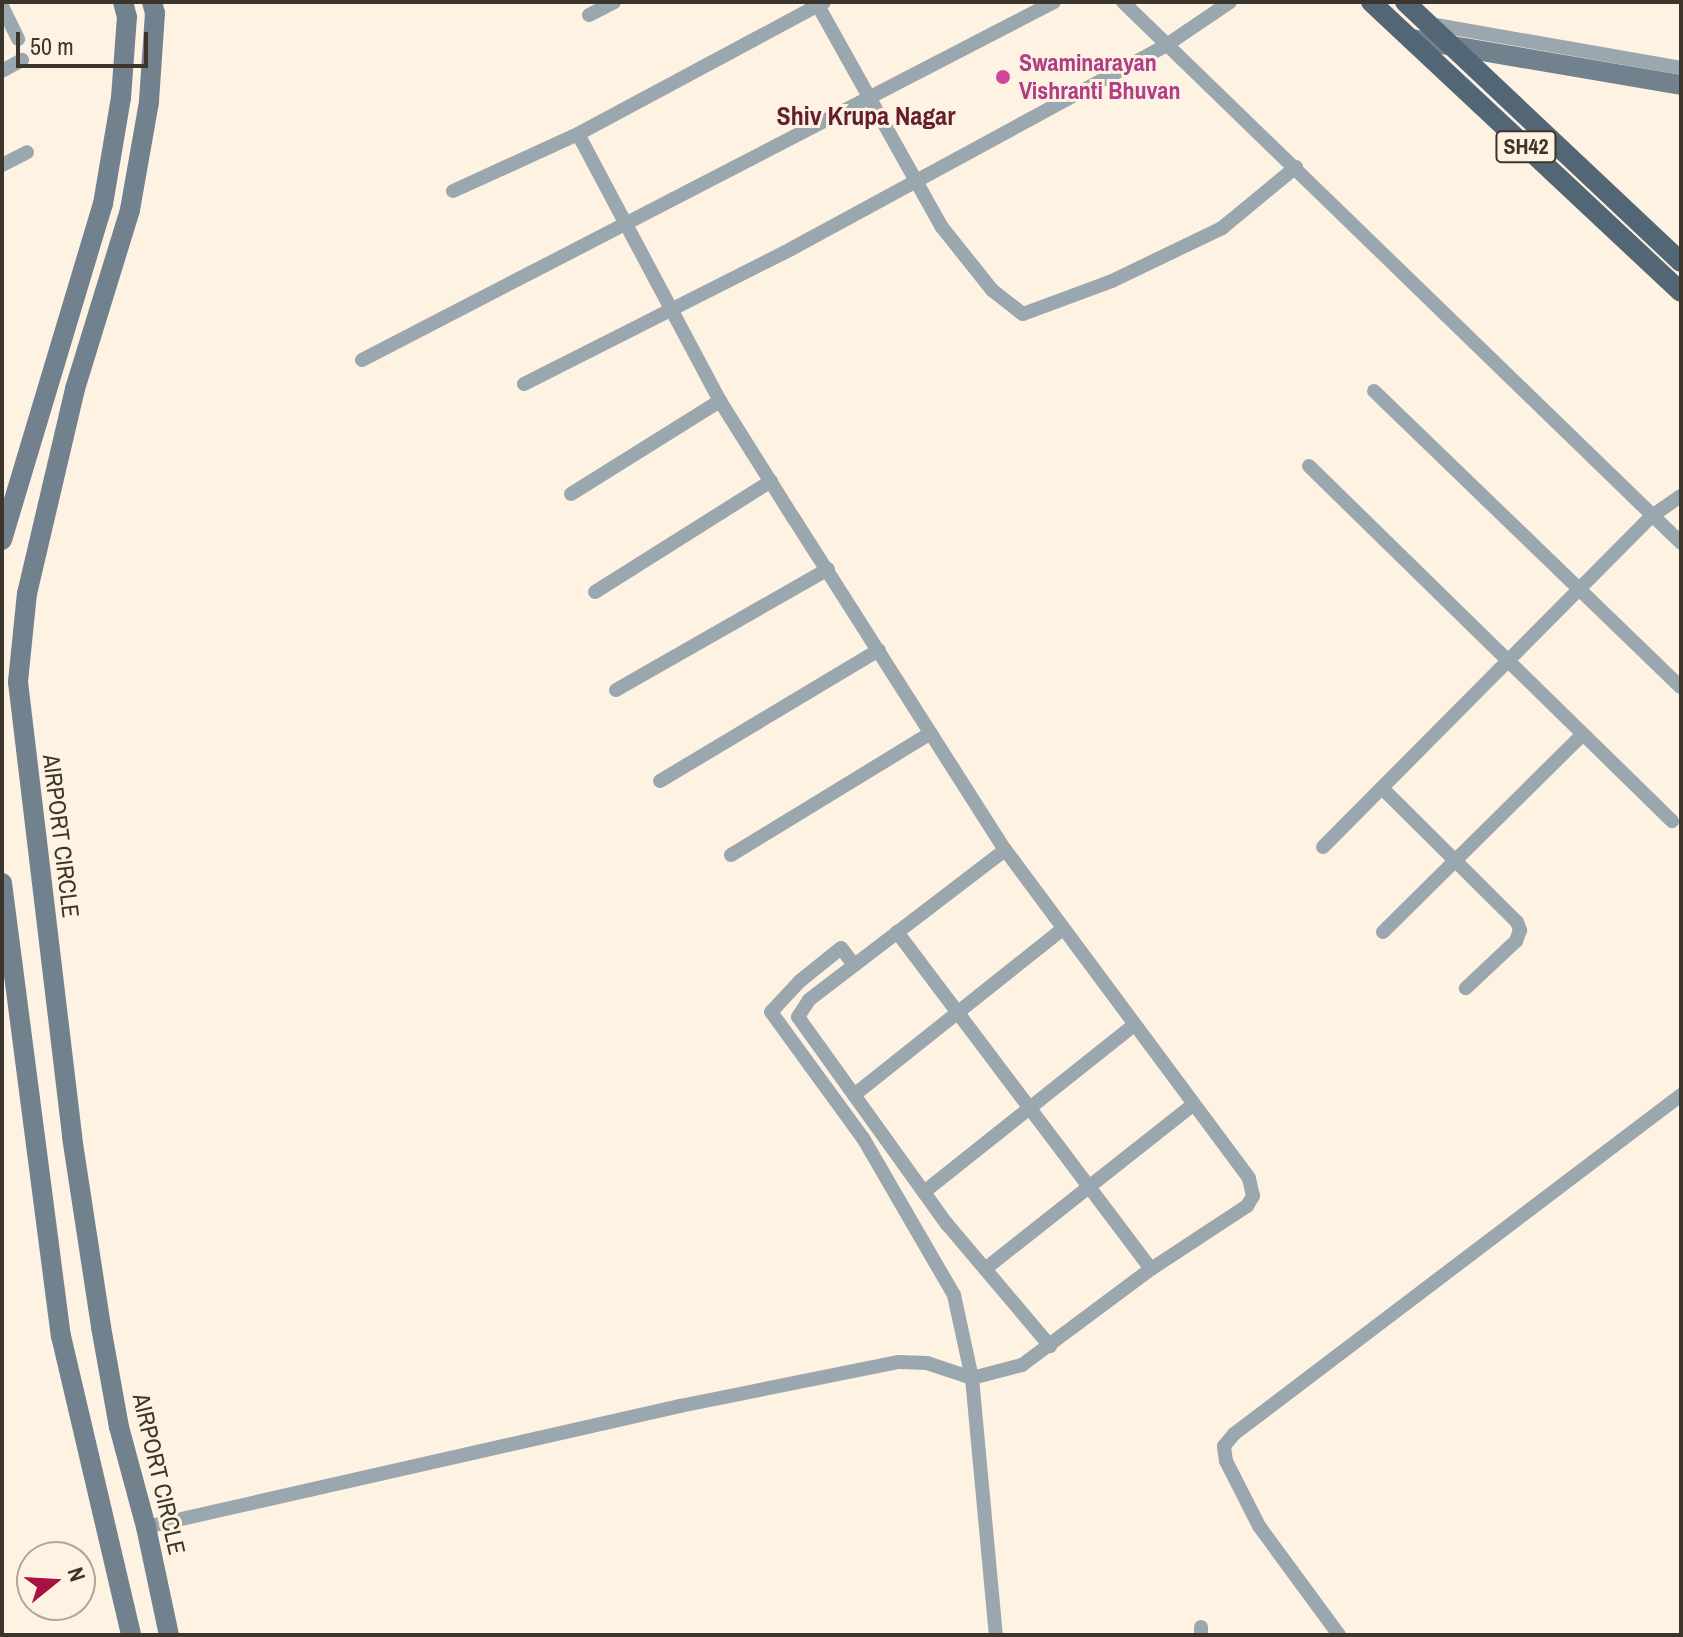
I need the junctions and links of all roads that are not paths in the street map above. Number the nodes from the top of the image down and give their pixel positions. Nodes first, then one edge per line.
1 (123, 2) edge
2 (152, 2) edge
3 (614, 2) edge
4 (1054, 2) edge
5 (1123, 2) edge
6 (1230, 2) edge
7 (1371, 2) edge
8 (1405, 2) edge
9 (820, 3) edge
10 (2, 6) edge
11 (589, 15) dead end
12 (1430, 24) junction
13 (18, 39) dead end
14 (1412, 39) junction
15 (1168, 44) junction
16 (1452, 45) junction
17 (22, 60) dead end
18 (1681, 68) edge
19 (2, 71) edge
20 (1681, 85) edge
21 (866, 96) junction
22 (578, 134) junction
23 (27, 152) dead end
24 (2, 165) edge
25 (1296, 167) junction
26 (916, 181) junction
27 (453, 191) dead end
28 (625, 222) junction
29 (1681, 262) edge
30 (1681, 292) edge
31 (670, 307) junction
32 (362, 360) dead end
33 (524, 384) dead end
34 (1374, 391) dead end
35 (720, 401) junction
36 (1309, 466) dead end
37 (771, 481) junction
38 (571, 494) dead end
39 (1681, 496) edge
40 (1652, 516) junction
41 (2, 540) edge
42 (1681, 543) edge
43 (828, 569) junction
44 (1580, 589) junction
45 (595, 592) dead end
46 (879, 650) junction
47 (1507, 662) junction
48 (1681, 687) edge
49 (616, 690) dead end
50 (931, 733) junction
51 (1582, 735) junction
52 (660, 781) dead end
53 (1382, 788) junction
54 (1672, 821) dead end
55 (1323, 847) dead end
56 (1005, 850) junction
57 (731, 855) dead end
58 (1454, 862) junction
59 (2, 883) edge
60 (1063, 929) junction
61 (897, 932) junction
62 (1383, 932) dead end
63 (854, 965) junction
64 (1466, 988) dead end
65 (957, 1013) junction
66 (1134, 1025) junction
67 (854, 1095) junction
68 (1681, 1095) edge
69 (1193, 1105) junction
70 (1030, 1110) junction
71 (1089, 1187) junction
72 (924, 1192) junction
73 (985, 1269) junction
74 (1151, 1269) junction
75 (1050, 1346) junction
76 (972, 1378) junction
77 (146, 1527) junction
78 (131, 1635) edge
79 (169, 1635) edge
80 (996, 1635) edge
81 (1339, 1635) edge

1 - 41 main road
2 - 77 main road, AIRPORT CIRCLE
3 - 11 street
4 - 21 street
5 - 15 street
6 - 15 street
7 - 14 main road, SH42
8 - 12 main road, SH42
9 - 21 street
9 - 22 street
10 - 13 street
12 - 16 main road, SH42
12 - 18 street
14 - 16 main road
14 - 30 main road, SH42
15 - 25 street
15 - 26 street
16 - 20 main road
16 - 29 main road, SH42
17 - 19 street
21 - 26 street
21 - 28 street
22 - 27 street
22 - 28 street
23 - 24 street
25 - 26 street
25 - 40 street
26 - 31 street
28 - 31 street
28 - 32 street
31 - 33 street
31 - 35 street
34 - 44 street
35 - 37 street
35 - 38 street
36 - 47 street
37 - 43 street
37 - 45 street
39 - 40 street
40 - 42 street
40 - 44 street
43 - 46 street
43 - 49 street
44 - 47 street
44 - 48 street
46 - 50 street
46 - 52 street
47 - 51 street
47 - 53 street
50 - 56 street
50 - 57 street
51 - 54 street
51 - 58 street
53 - 55 street
53 - 58 street
56 - 60 street
56 - 61 street
58 - 62 street
58 - 64 street
59 - 78 main road
60 - 65 street
60 - 66 street
61 - 63 street
61 - 65 street
63 - 67 street
63 - 76 street
65 - 67 street
65 - 70 street
66 - 69 street
66 - 70 street
67 - 72 street
68 - 81 street
69 - 71 street
69 - 74 street
70 - 71 street
70 - 72 street
71 - 73 street
71 - 74 street
72 - 73 street
73 - 75 street
74 - 75 street
75 - 76 street
76 - 77 street
76 - 80 street
77 - 79 main road, AIRPORT CIRCLE

